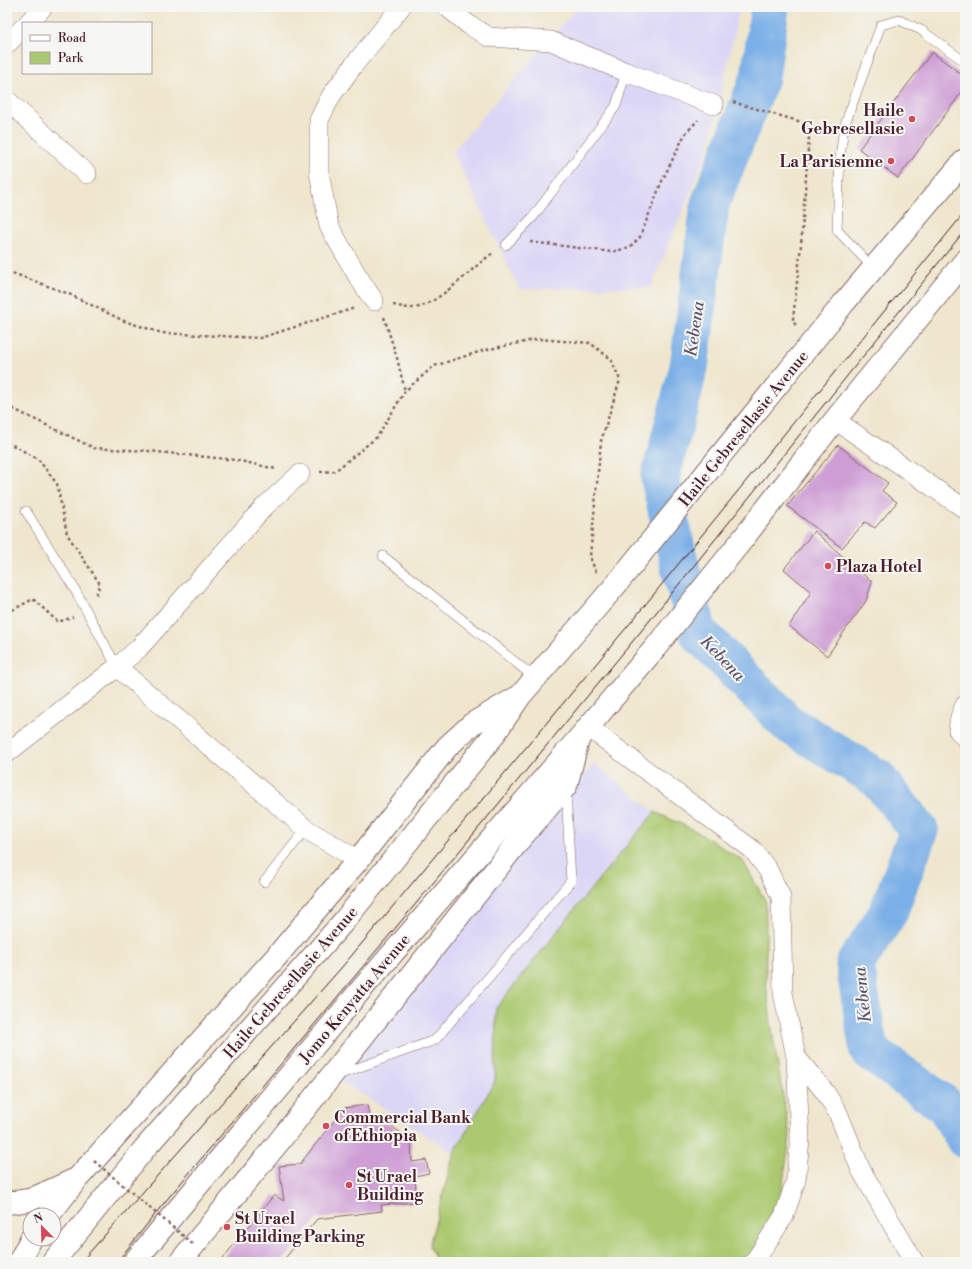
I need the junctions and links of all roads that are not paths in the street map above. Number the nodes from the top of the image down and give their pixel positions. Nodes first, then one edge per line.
1 (43, 7) edge
2 (401, 7) edge
3 (447, 7) edge
4 (29, 22) edge
5 (22, 29) edge
6 (7, 44) edge
7 (965, 62) edge
8 (626, 72) junction
9 (7, 100) edge
10 (714, 105) road end
11 (965, 160) edge
12 (88, 174) dead end
13 (506, 245) road end
14 (965, 261) edge
15 (874, 269) junction
16 (374, 301) road end
17 (835, 420) junction
18 (300, 474) road end
19 (965, 510) edge
20 (26, 511) dead end
21 (383, 556) dead end
22 (117, 667) junction
23 (535, 678) junction
24 (520, 696) junction
25 (965, 705) edge
26 (583, 732) junction
27 (965, 738) edge
28 (7, 753) edge
29 (566, 786) junction
30 (306, 829) junction
31 (358, 860) junction
32 (264, 882) dead end
33 (796, 1057) junction
34 (330, 1078) junction
35 (77, 1179) junction
36 (7, 1203) edge
37 (55, 1207) edge
38 (27, 1247) edge
39 (19, 1262) edge
40 (53, 1262) edge
41 (134, 1262) edge
42 (180, 1262) edge
43 (754, 1262) edge
44 (914, 1262) edge

1 - 4 street
2 - 16 street
3 - 8 street
5 - 6 street
7 - 15 lane
8 - 10 street
8 - 13 lane
9 - 12 street
11 - 15 main road, Haile Gebresellasie Avenue
14 - 17 main road
15 - 23 main road, Haile Gebresellasie Avenue
17 - 19 street
17 - 26 main road, Jomo Kenyatta Avenue
18 - 22 street
20 - 22 lane
21 - 23 lane
22 - 28 street
22 - 30 street
23 - 24 main road, Haile Gebresellasie Avenue
24 - 31 main road, Haile Gebresellasie Avenue
24 - 40 main road, Haile Gebresellasie Avenue
25 - 27 street
26 - 29 main road
26 - 33 street
26 - 41 main road, Jomo Kenyatta Avenue
29 - 34 main road
29 - 34 lane
30 - 31 street
30 - 32 lane
31 - 35 main road, Haile Gebresellasie Avenue
33 - 43 street
33 - 44 street
34 - 42 main road
35 - 36 main road
35 - 37 main road, Haile Gebresellasie Avenue
38 - 39 main road

